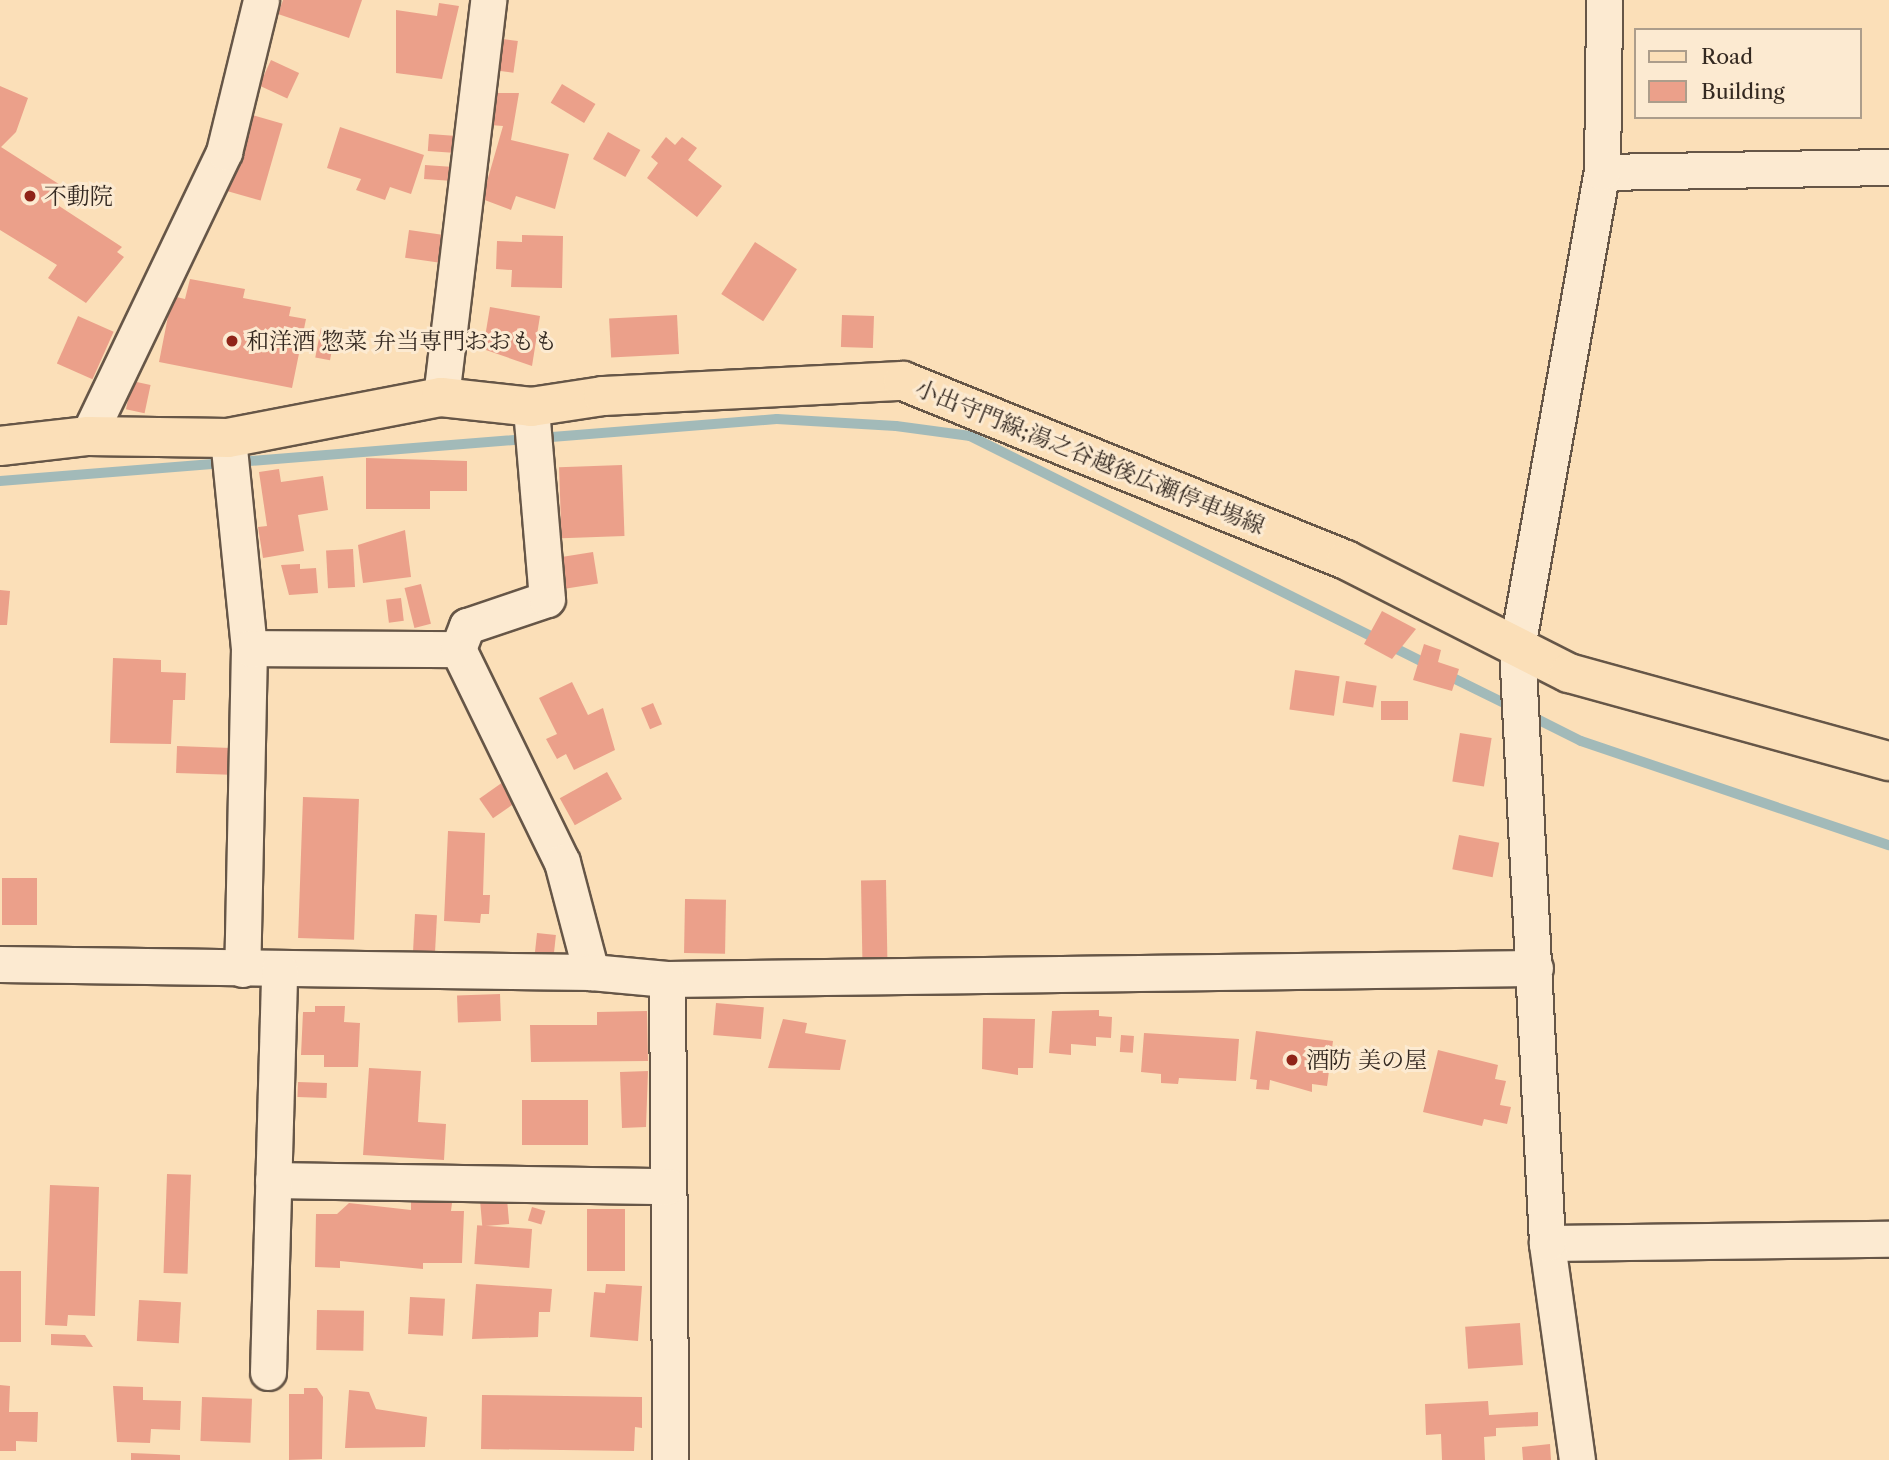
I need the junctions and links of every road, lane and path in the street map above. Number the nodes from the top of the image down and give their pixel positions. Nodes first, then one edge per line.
1 (261, 0) edge
2 (1604, 0) edge
3 (486, 1) edge
4 (1889, 167) edge
5 (1602, 172) junction
6 (441, 397) junction
7 (531, 407) junction
8 (88, 436) junction
9 (228, 438) junction
10 (0, 446) edge
11 (1517, 647) junction
12 (249, 648) junction
13 (458, 649) junction
14 (1889, 761) edge
15 (0, 964) edge
16 (1535, 968) junction
17 (242, 969) junction
18 (279, 969) junction
19 (592, 972) junction
20 (667, 979) junction
21 (273, 1180) junction
22 (668, 1185) junction
23 (1889, 1239) edge
24 (1547, 1243) junction
25 (268, 1372) dead end
26 (670, 1460) edge
27 (1577, 1460) edge

1 - 8 street
2 - 5 street
3 - 6 street
4 - 5 street
5 - 11 street
6 - 7 main road, 小出守門線;湯之谷越後広瀬停車場線
6 - 9 main road, 小出守門線;湯之谷越後広瀬停車場線
7 - 11 main road, 小出守門線;湯之谷越後広瀬停車場線
7 - 13 street
8 - 9 main road, 小出守門線;湯之谷越後広瀬停車場線
8 - 10 main road, 小出守門線;湯之谷越後広瀬停車場線
9 - 12 street
11 - 14 main road, 小出守門線;湯之谷越後広瀬停車場線
11 - 16 street
12 - 13 street
12 - 17 street
13 - 19 street
15 - 17 street
16 - 20 street
16 - 24 street
17 - 18 street
18 - 19 street
18 - 21 street
19 - 20 street
20 - 22 street
21 - 22 street
21 - 25 street
22 - 26 street
23 - 24 street
24 - 27 street

